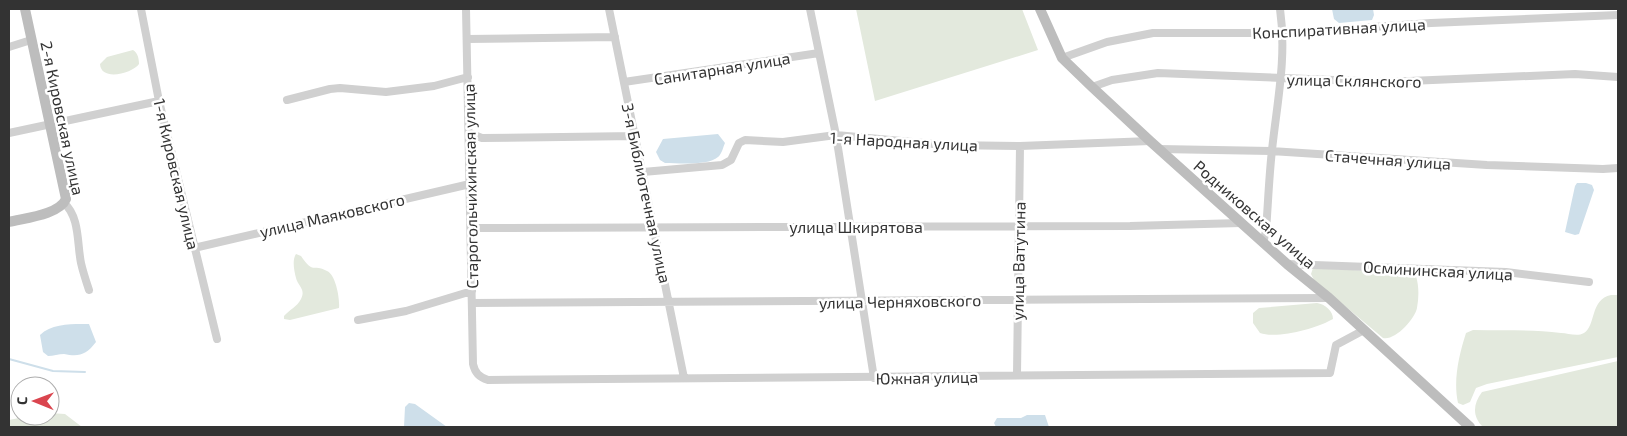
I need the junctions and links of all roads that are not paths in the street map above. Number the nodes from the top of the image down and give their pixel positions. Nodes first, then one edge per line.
1 (25, 9) edge
2 (141, 9) edge
3 (466, 9) edge
4 (609, 9) edge
5 (810, 9) edge
6 (1040, 9) edge
7 (1280, 9) edge
8 (1618, 15) edge
9 (1283, 33) junction
10 (615, 37) junction
11 (467, 39) junction
12 (31, 40) junction
13 (9, 47) edge
14 (819, 53) junction
15 (1062, 58) junction
16 (1618, 76) edge
17 (468, 77) junction
18 (1281, 79) junction
19 (624, 82) junction
20 (1092, 87) junction
21 (287, 100) dead end
22 (159, 101) junction
23 (50, 123) junction
24 (9, 133) edge
25 (469, 134) junction
26 (836, 135) junction
27 (635, 136) junction
28 (1150, 141) junction
29 (1020, 146) junction
30 (1159, 149) junction
31 (1271, 151) junction
32 (1618, 168) edge
33 (644, 172) junction
34 (470, 184) junction
35 (64, 203) junction
36 (9, 222) edge
37 (1241, 223) junction
38 (851, 226) junction
39 (1018, 226) junction
40 (471, 228) junction
41 (653, 228) junction
42 (1263, 243) junction
43 (194, 248) junction
44 (1287, 264) junction
45 (1589, 282) dead end
46 (89, 290) dead end
47 (472, 291) junction
48 (1329, 298) junction
49 (1017, 300) junction
50 (670, 302) junction
51 (863, 302) junction
52 (472, 303) junction
53 (358, 320) dead end
54 (1364, 330) junction
55 (217, 339) dead end
56 (473, 364) joint
57 (1017, 375) junction
58 (684, 378) junction
59 (874, 378) junction
60 (1470, 427) edge

1 - 12 main road, 2-я Кировская улица
2 - 22 street, 1-я Кировская улица
3 - 11 street, Старогольчихинская улица
4 - 10 street, 3-я Библиотечная улица
5 - 14 street
6 - 15 main road, Родниковская улица
7 - 9 street
8 - 9 street, Конспиративная улица
9 - 15 street, Конспиративная улица
9 - 18 street
10 - 11 street
10 - 19 street, 3-я Библиотечная улица
11 - 17 street, Старогольчихинская улица
12 - 13 street
12 - 23 main road, 2-я Кировская улица
14 - 19 street, Санитарная улица
14 - 26 street
15 - 20 main road, Родниковская улица
16 - 18 street, улица Склянского
17 - 21 street
17 - 25 street, Старогольчихинская улица
18 - 20 street, улица Склянского
18 - 31 street
19 - 27 street, 3-я Библиотечная улица
20 - 28 main road, Родниковская улица
22 - 23 street
22 - 43 street, 1-я Кировская улица
23 - 24 street
23 - 35 main road, 2-я Кировская улица
25 - 27 street
25 - 34 street, Старогольчихинская улица
26 - 29 street, 1-я Народная улица
26 - 33 street, 1-я Народная улица
26 - 38 street
27 - 33 street, 3-я Библиотечная улица
28 - 29 street, 1-я Народная улица
28 - 30 main road, Родниковская улица
29 - 39 street, улица Ватутина
30 - 31 street, Стачечная улица
30 - 37 main road, Родниковская улица
31 - 32 street, Стачечная улица
31 - 42 street
33 - 41 street, 3-я Библиотечная улица
34 - 40 street, Старогольчихинская улица
34 - 43 street, улица Маяковского
35 - 36 main road
35 - 46 street, 2-я Кировская улица
37 - 39 street, улица Шкирятова
37 - 42 main road, Родниковская улица
38 - 39 street, улица Шкирятова
38 - 41 street, улица Шкирятова
38 - 51 street
39 - 49 street, улица Ватутина
40 - 41 street, улица Шкирятова
40 - 47 street, Старогольчихинская улица
41 - 50 street, 3-я Библиотечная улица
42 - 44 main road, Родниковская улица
43 - 55 street, 1-я Кировская улица
44 - 45 street, Осмининская улица
44 - 48 main road, Родниковская улица
47 - 52 street, Старогольчихинская улица
47 - 53 street
48 - 49 street, улица Черняховского
48 - 54 main road, Родниковская улица
49 - 51 street, улица Черняховского
49 - 57 street, улица Ватутина
50 - 51 street, улица Черняховского
50 - 52 street, улица Черняховского
50 - 58 street, 3-я Библиотечная улица
51 - 59 street
52 - 56 street, Старогольчихинская улица
54 - 57 street, Южная улица
54 - 60 main road, Родниковская улица
56 - 58 street, Южная улица
57 - 59 street, Южная улица
58 - 59 street, Южная улица

